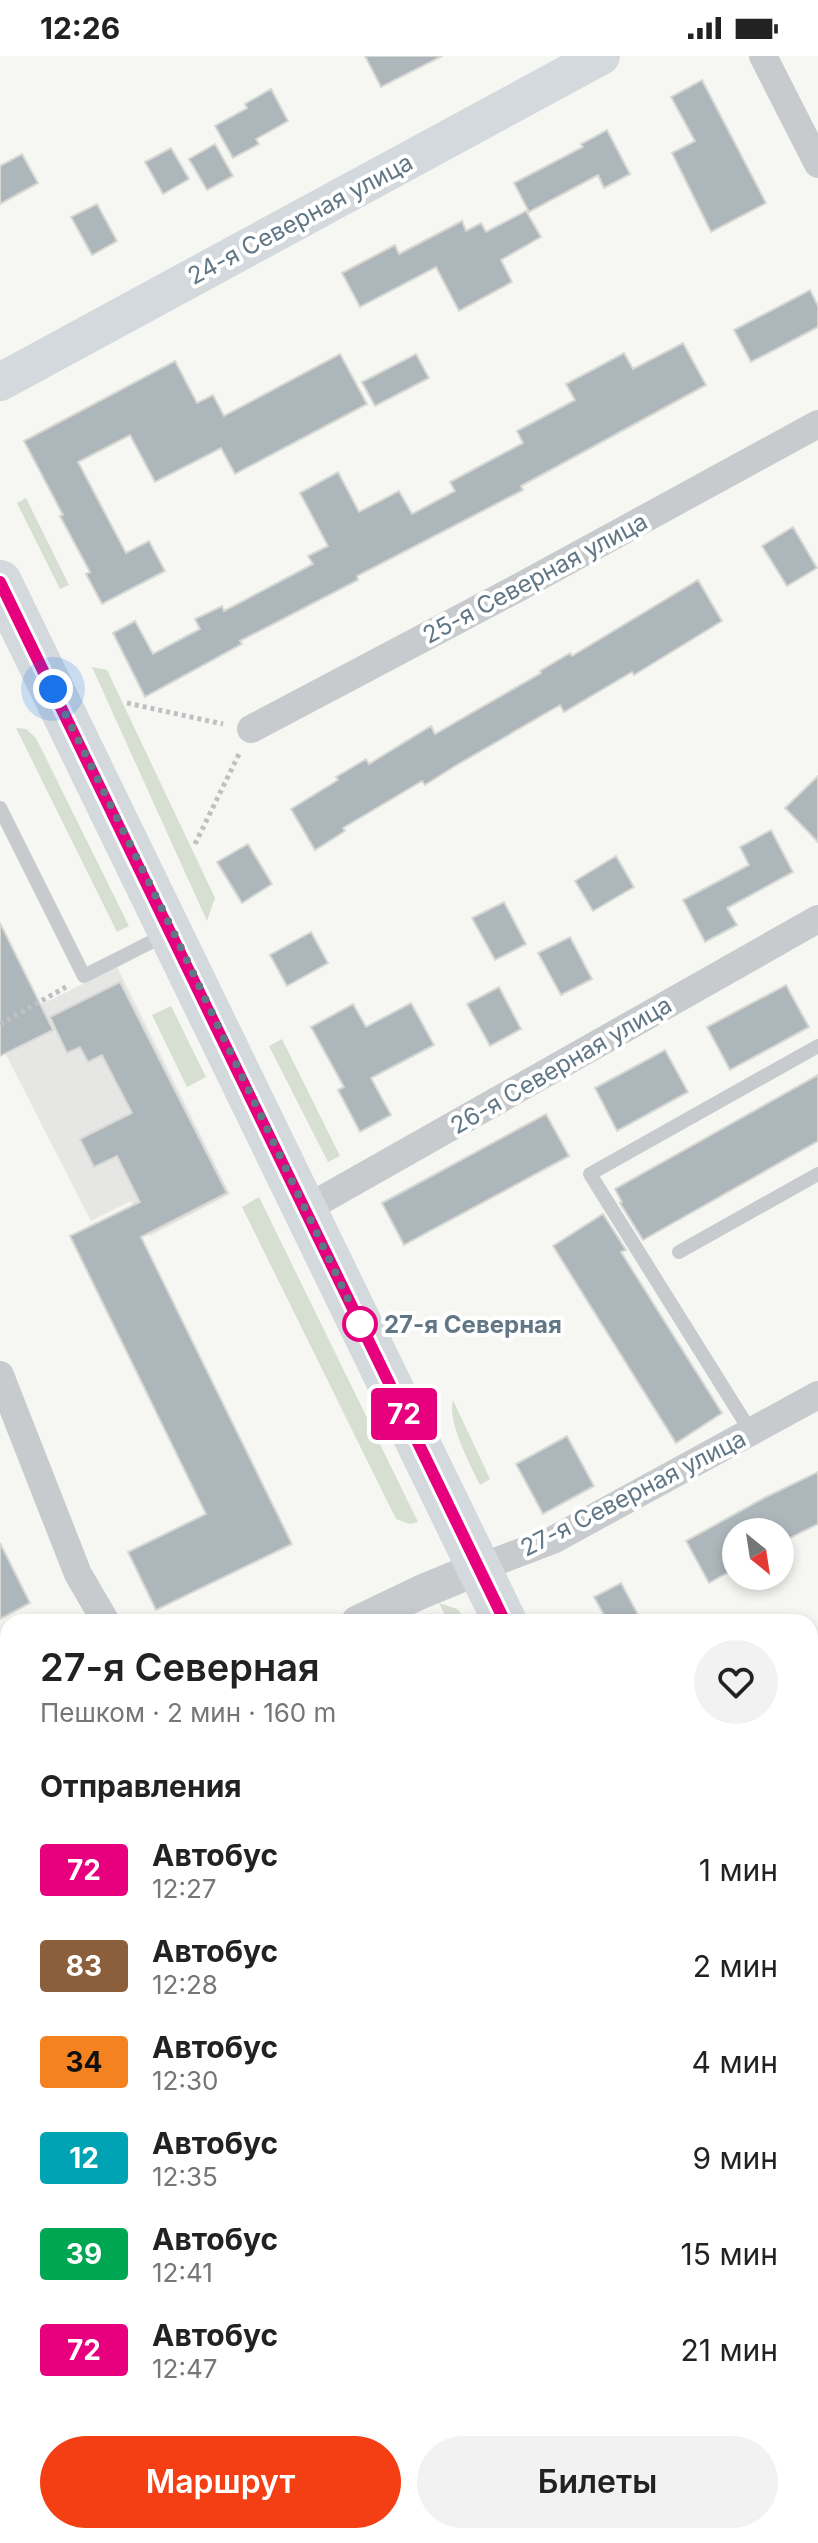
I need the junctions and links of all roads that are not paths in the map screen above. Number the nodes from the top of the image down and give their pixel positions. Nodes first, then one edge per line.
1 (601, 56) edge
2 (763, 56) edge
3 (818, 164) edge
4 (0, 382) edge
5 (818, 424) edge
6 (0, 582) edge
7 (251, 729) road end
8 (0, 808) edge
9 (818, 919) edge
10 (173, 931) junction
11 (818, 1046) edge
12 (818, 1174) edge
13 (304, 1210) junction
14 (679, 1252) dead end
15 (0, 1375) edge
16 (818, 1395) edge
17 (751, 1432) junction
18 (479, 1568) junction
19 (101, 1614) edge
20 (376, 1614) edge
21 (501, 1614) edge

1 - 4 main road, 24-я Северная улица
2 - 3 street
5 - 7 street, 25-я Северная улица
6 - 10 main road
8 - 10 lane
9 - 13 street, 26-я Северная улица
10 - 13 main road
11 - 17 lane
12 - 14 lane
13 - 18 main road
15 - 19 street
16 - 17 street, 27-я Северная улица
17 - 18 street, 27-я Северная улица
18 - 20 street, 27-я Северная улица
18 - 21 main road

